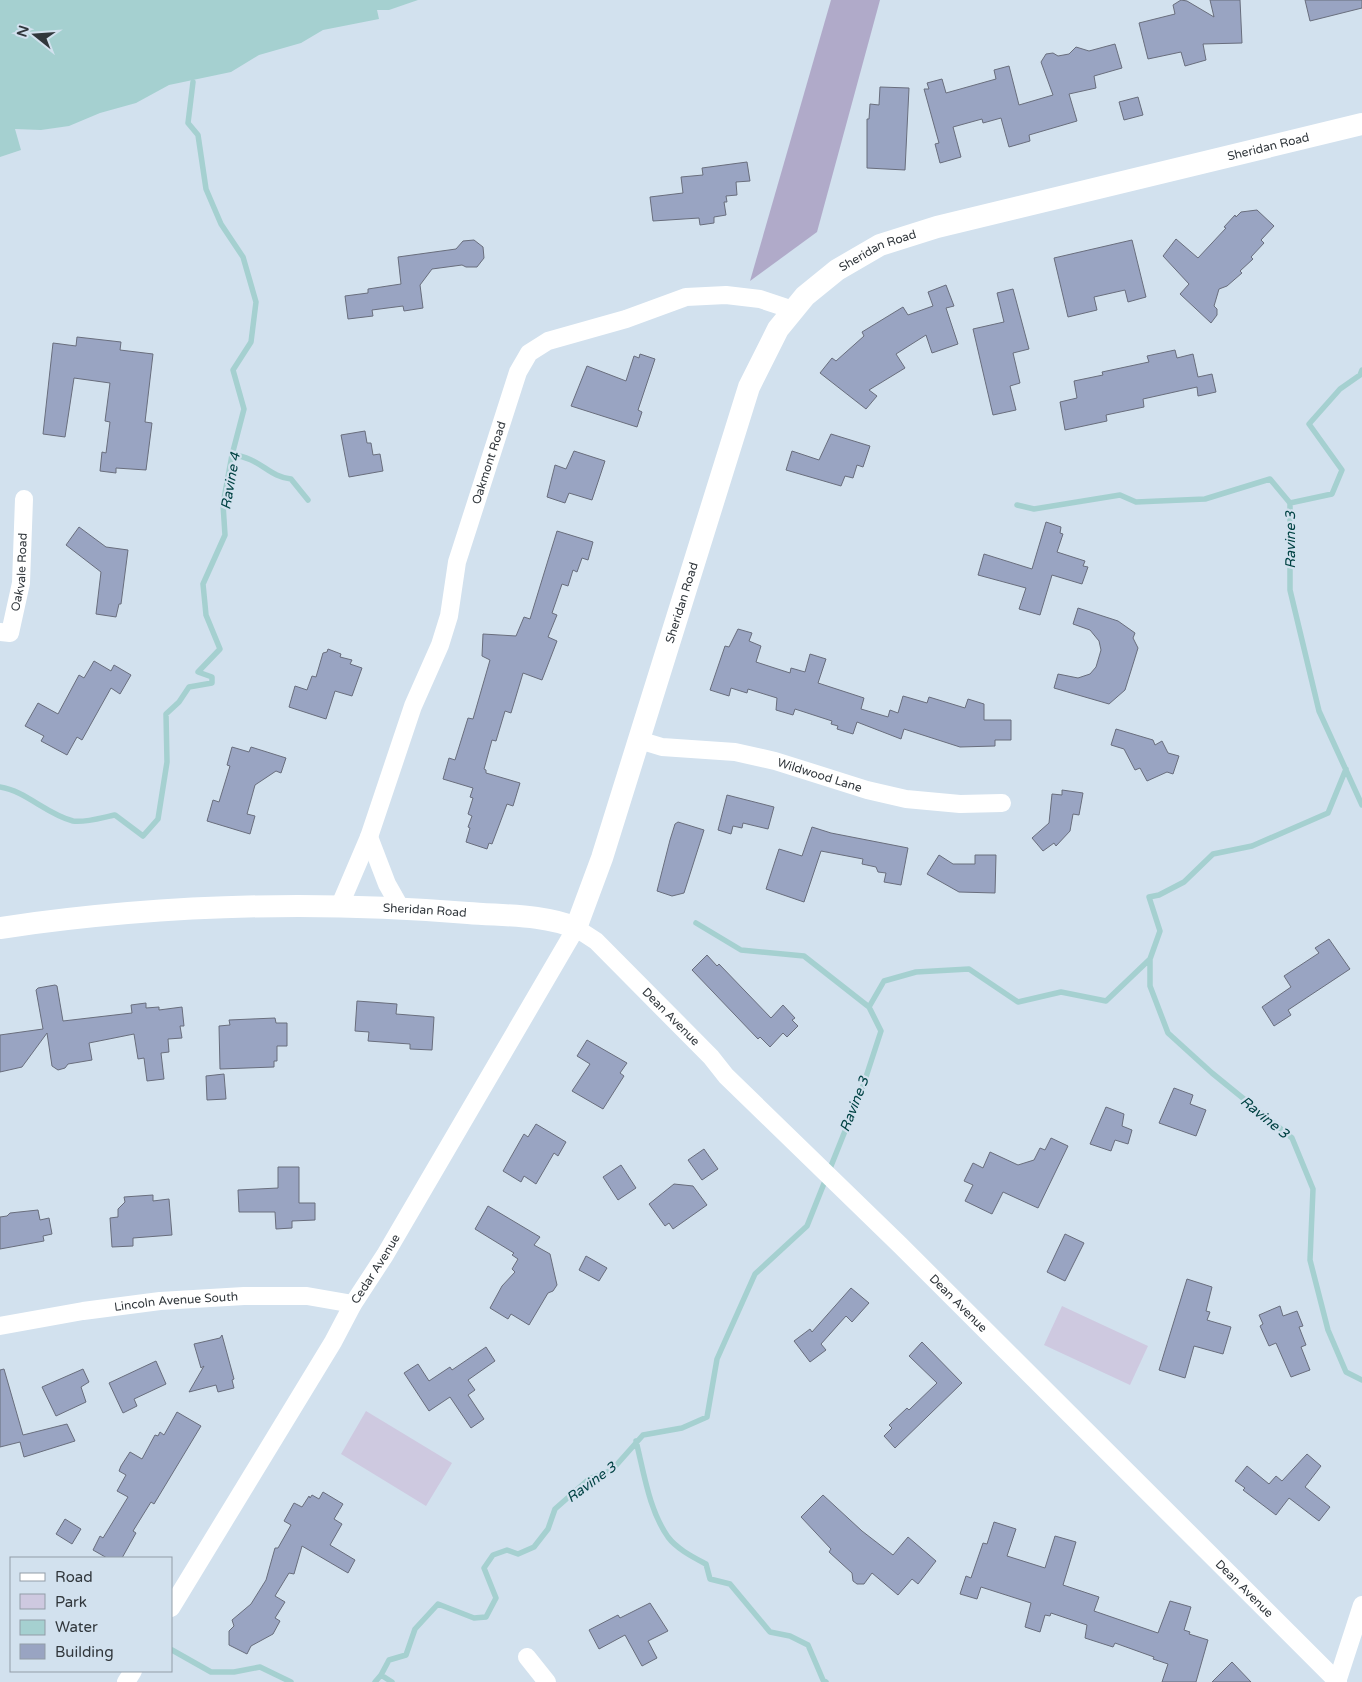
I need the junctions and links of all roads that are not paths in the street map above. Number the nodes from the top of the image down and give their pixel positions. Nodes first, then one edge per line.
1 (1362, 124) edge
2 (792, 310) junction
3 (24, 499) dead end
4 (0, 632) edge
5 (640, 740) junction
6 (1002, 803) dead end
7 (369, 837) junction
8 (340, 905) junction
9 (400, 907) junction
10 (0, 928) edge
11 (576, 928) junction
12 (353, 1304) junction
13 (0, 1326) edge
14 (1362, 1605) edge
15 (172, 1606) edge
16 (527, 1657) dead end
17 (547, 1682) edge
18 (1338, 1682) edge

1 - 2 street, Sheridan Road
2 - 5 street, Sheridan Road
2 - 7 street, Oakmont Road
3 - 4 street, Oakvale Road
5 - 6 street, Wildwood Lane
5 - 11 street, Sheridan Road
7 - 8 street, Oakmont Road
7 - 9 street
8 - 9 street, Sheridan Road
8 - 10 street, Sheridan Road
9 - 11 street, Sheridan Road
11 - 12 street, Cedar Avenue
11 - 18 street, Dean Avenue
12 - 13 street, Lincoln Avenue South
12 - 15 street, Cedar Avenue
14 - 18 street
16 - 17 street

